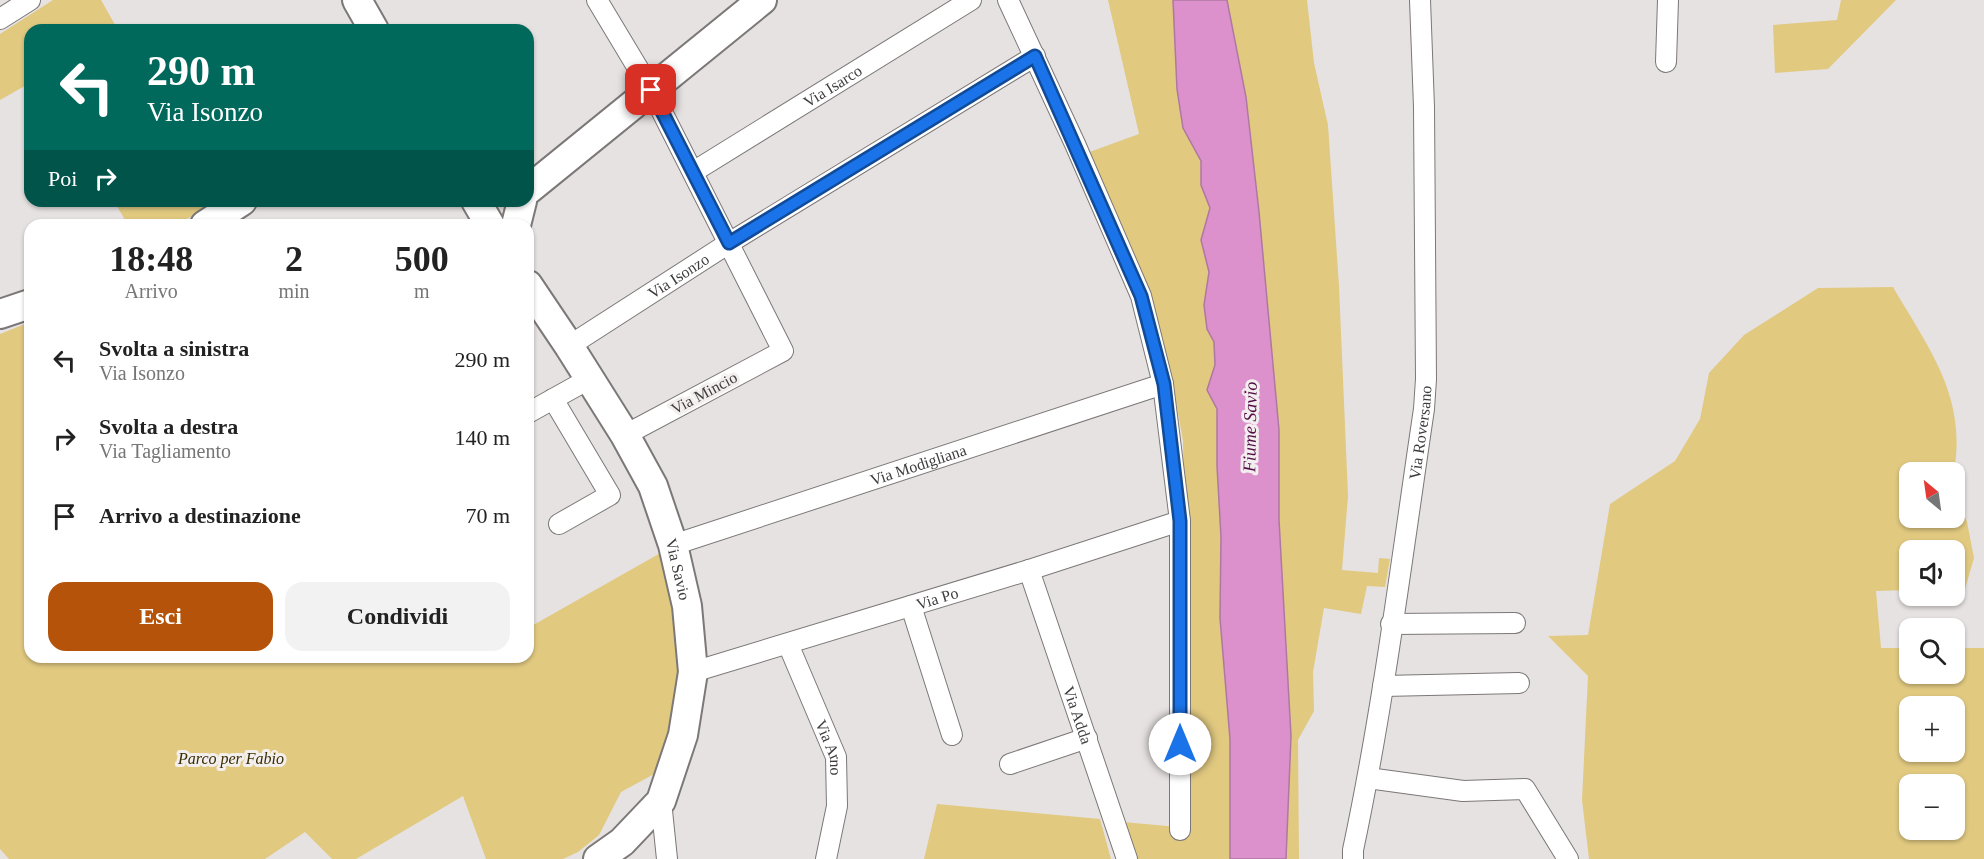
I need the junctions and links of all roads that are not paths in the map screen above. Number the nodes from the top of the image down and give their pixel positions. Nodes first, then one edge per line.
1 (30, 0) edge
2 (597, 0) edge
3 (762, 0) edge
4 (971, 0) edge
5 (1008, 0) edge
6 (1420, 0) edge
7 (1668, 0) edge
8 (0, 19) edge
9 (1035, 56) junction
10 (1666, 62) dead end
11 (651, 90) junction
12 (693, 172) junction
13 (534, 185) edge
14 (233, 207) edge
15 (214, 219) edge
16 (729, 243) junction
17 (534, 294) edge
18 (24, 306) edge
19 (0, 315) edge
20 (569, 346) junction
21 (590, 379) junction
22 (1164, 384) junction
23 (554, 399) junction
24 (534, 410) edge
25 (625, 435) junction
26 (1180, 521) junction
27 (559, 524) dead end
28 (673, 545) junction
29 (1029, 570) junction
30 (911, 606) junction
31 (1515, 623) dead end
32 (1391, 624) junction
33 (788, 644) junction
34 (693, 672) junction
35 (1519, 683) dead end
36 (1383, 686) junction
37 (952, 735) dead end
38 (1087, 738) junction
39 (1010, 764) dead end
40 (1368, 778) junction
41 (661, 801) junction
42 (1180, 830) dead end
43 (598, 859) edge
44 (667, 859) edge
45 (826, 859) edge
46 (1127, 859) edge
47 (1353, 859) edge
48 (1568, 859) edge

1 - 8 street
2 - 11 street
3 - 11 street
4 - 12 street, Via Isarco
5 - 9 street
6 - 32 street, Via Roversano
7 - 10 street
9 - 16 street, Via Isonzo
9 - 22 street
11 - 12 street
11 - 13 street
12 - 16 street
14 - 15 street
16 - 20 street, Via Isonzo
16 - 25 street, Via Mincio
17 - 20 street, Via Savio
18 - 19 street
20 - 21 street, Via Savio
21 - 23 street
21 - 25 street, Via Savio
22 - 26 street
22 - 28 street, Via Modigliana
23 - 24 street
23 - 27 street
25 - 28 street, Via Savio
26 - 29 street, Via Po
26 - 42 street
28 - 34 street, Via Savio
29 - 30 street, Via Po
29 - 38 street, Via Adda
30 - 33 street, Via Po
30 - 37 street
31 - 32 street
32 - 36 street, Via Roversano
33 - 34 street, Via Po
33 - 45 street, Via Arno
34 - 41 street, Via Savio
35 - 36 street
36 - 40 street, Via Roversano
38 - 39 street
38 - 46 street, Via Adda
40 - 47 street, Via Roversano
40 - 48 street
41 - 43 street, Via Savio
41 - 44 street

